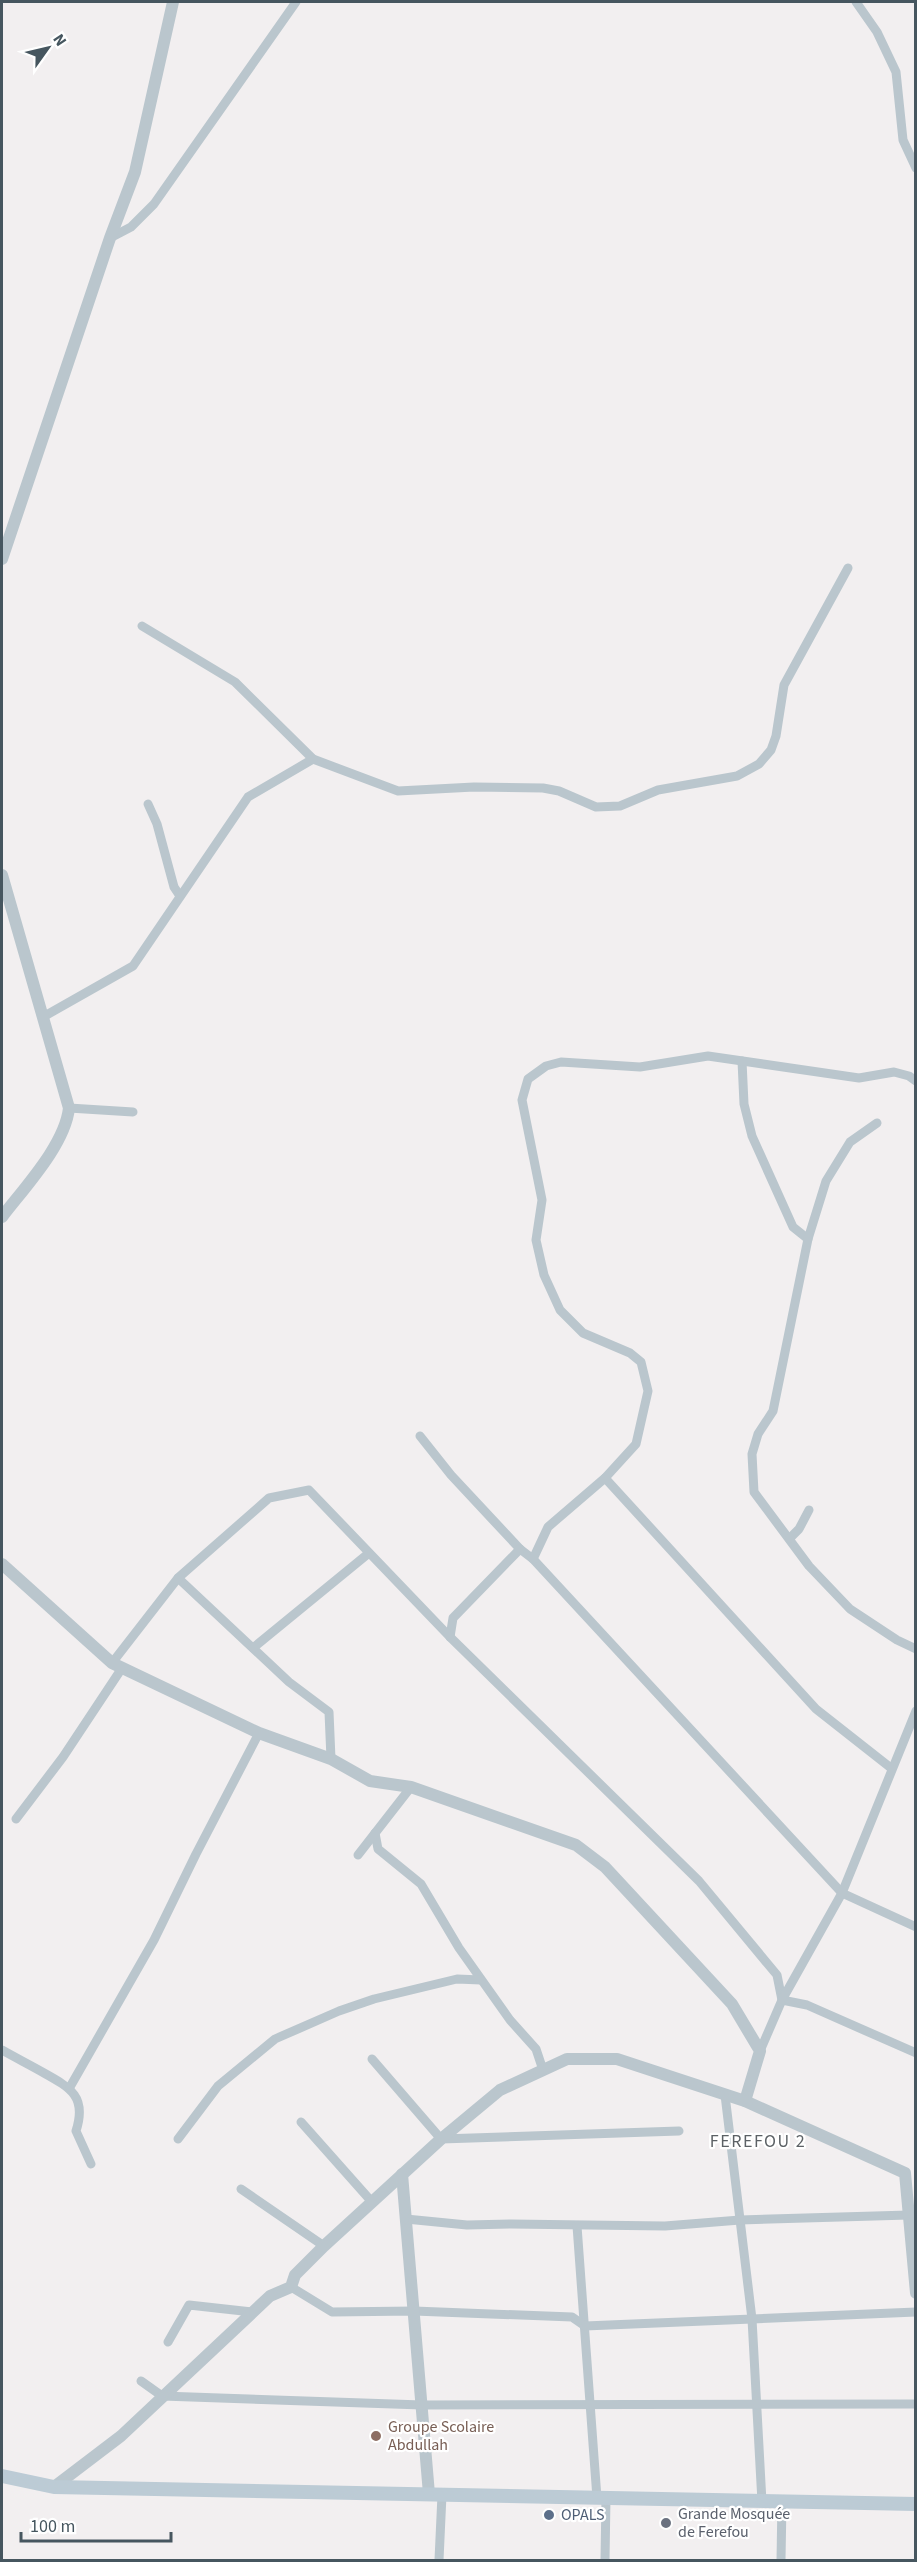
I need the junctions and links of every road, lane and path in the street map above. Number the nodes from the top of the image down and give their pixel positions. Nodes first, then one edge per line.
1 (173, 2) edge
2 (296, 2) edge
3 (856, 2) edge
4 (915, 168) edge
5 (110, 238) junction
6 (2, 552) edge
7 (848, 568) dead end
8 (142, 626) dead end
9 (313, 759) junction
10 (148, 804) dead end
11 (2, 875) edge
12 (180, 896) junction
13 (43, 1017) junction
14 (742, 1061) junction
15 (915, 1081) edge
16 (69, 1108) junction
17 (133, 1112) dead end
18 (877, 1123) dead end
19 (2, 1217) edge
20 (808, 1239) junction
21 (420, 1436) dead end
22 (605, 1478) junction
23 (809, 1510) dead end
24 (790, 1538) junction
25 (520, 1549) junction
26 (369, 1553) junction
27 (533, 1559) junction
28 (2, 1564) edge
29 (178, 1578) junction
30 (450, 1637) junction
31 (253, 1648) junction
32 (915, 1649) edge
33 (117, 1666) junction
34 (915, 1711) edge
35 (259, 1733) junction
36 (331, 1759) junction
37 (891, 1768) junction
38 (411, 1787) junction
39 (16, 1819) dead end
40 (375, 1833) junction
41 (358, 1855) dead end
42 (842, 1893) junction
43 (915, 1927) edge
44 (481, 1980) junction
45 (782, 2000) junction
46 (2, 2050) edge
47 (760, 2051) junction
48 (915, 2053) edge
49 (372, 2059) dead end
50 (543, 2070) junction
51 (70, 2087) junction
52 (725, 2095) junction
53 (745, 2101) junction
54 (301, 2122) dead end
55 (679, 2131) dead end
56 (178, 2139) dead end
57 (441, 2139) junction
58 (91, 2164) dead end
59 (402, 2174) junction
60 (910, 2175) edge
61 (241, 2189) dead end
62 (372, 2202) junction
63 (909, 2216) junction
64 (406, 2219) junction
65 (740, 2220) junction
66 (577, 2226) junction
67 (324, 2246) junction
68 (291, 2287) junction
69 (915, 2293) edge
70 (414, 2311) junction
71 (252, 2312) junction
72 (915, 2312) edge
73 (752, 2319) junction
74 (585, 2326) junction
75 (168, 2342) dead end
76 (141, 2381) dead end
77 (162, 2396) junction
78 (591, 2404) junction
79 (756, 2404) junction
80 (915, 2404) edge
81 (422, 2406) junction
82 (2, 2476) edge
83 (54, 2487) junction
84 (436, 2494) junction
85 (601, 2498) junction
86 (762, 2502) junction
87 (782, 2502) junction
88 (915, 2504) edge
89 (440, 2560) edge
90 (605, 2560) edge
91 (781, 2560) edge

1 - 5 street
2 - 5 street
3 - 4 street
5 - 6 street
7 - 9 street
8 - 9 street
9 - 12 street
10 - 12 street
11 - 13 street
12 - 13 street
13 - 16 street
14 - 15 street
14 - 20 street
14 - 22 street
16 - 17 street
16 - 19 street
18 - 20 street
20 - 24 street
21 - 25 street
22 - 27 street
22 - 37 street
23 - 24 street
24 - 32 street
25 - 27 street
25 - 30 street
26 - 29 street
26 - 30 street
26 - 31 street
27 - 42 street
28 - 33 street
29 - 31 street
29 - 33 street
30 - 45 street
31 - 36 street
33 - 35 street
33 - 39 street
34 - 37 street
35 - 36 street
35 - 51 street
36 - 38 street
37 - 42 street
38 - 40 street
38 - 47 street
40 - 41 street
40 - 44 street
42 - 43 street
42 - 45 street
44 - 50 street
44 - 56 street
45 - 47 street
45 - 48 street
46 - 51 street
47 - 53 street
49 - 57 street
50 - 52 street
50 - 57 street
51 - 58 street
52 - 53 street
52 - 65 street
53 - 60 street
54 - 62 street
55 - 57 street
57 - 59 street
59 - 62 street
59 - 64 street
60 - 63 street
61 - 67 street
62 - 67 street
63 - 65 street
63 - 69 street
64 - 66 street
64 - 70 street
65 - 66 street
65 - 73 street
66 - 74 street
67 - 68 street
68 - 70 street
68 - 71 street
70 - 74 street
70 - 81 street
71 - 75 street
71 - 77 street
72 - 73 street
73 - 74 street
73 - 79 street
74 - 78 street
76 - 77 street
77 - 81 street
77 - 83 street
78 - 79 street
78 - 81 street
78 - 85 street
79 - 80 street
79 - 86 street
81 - 84 street
82 - 83 main road
83 - 84 main road
84 - 85 main road
84 - 89 street
85 - 86 main road
85 - 90 street
86 - 87 main road
87 - 88 main road
87 - 91 street

